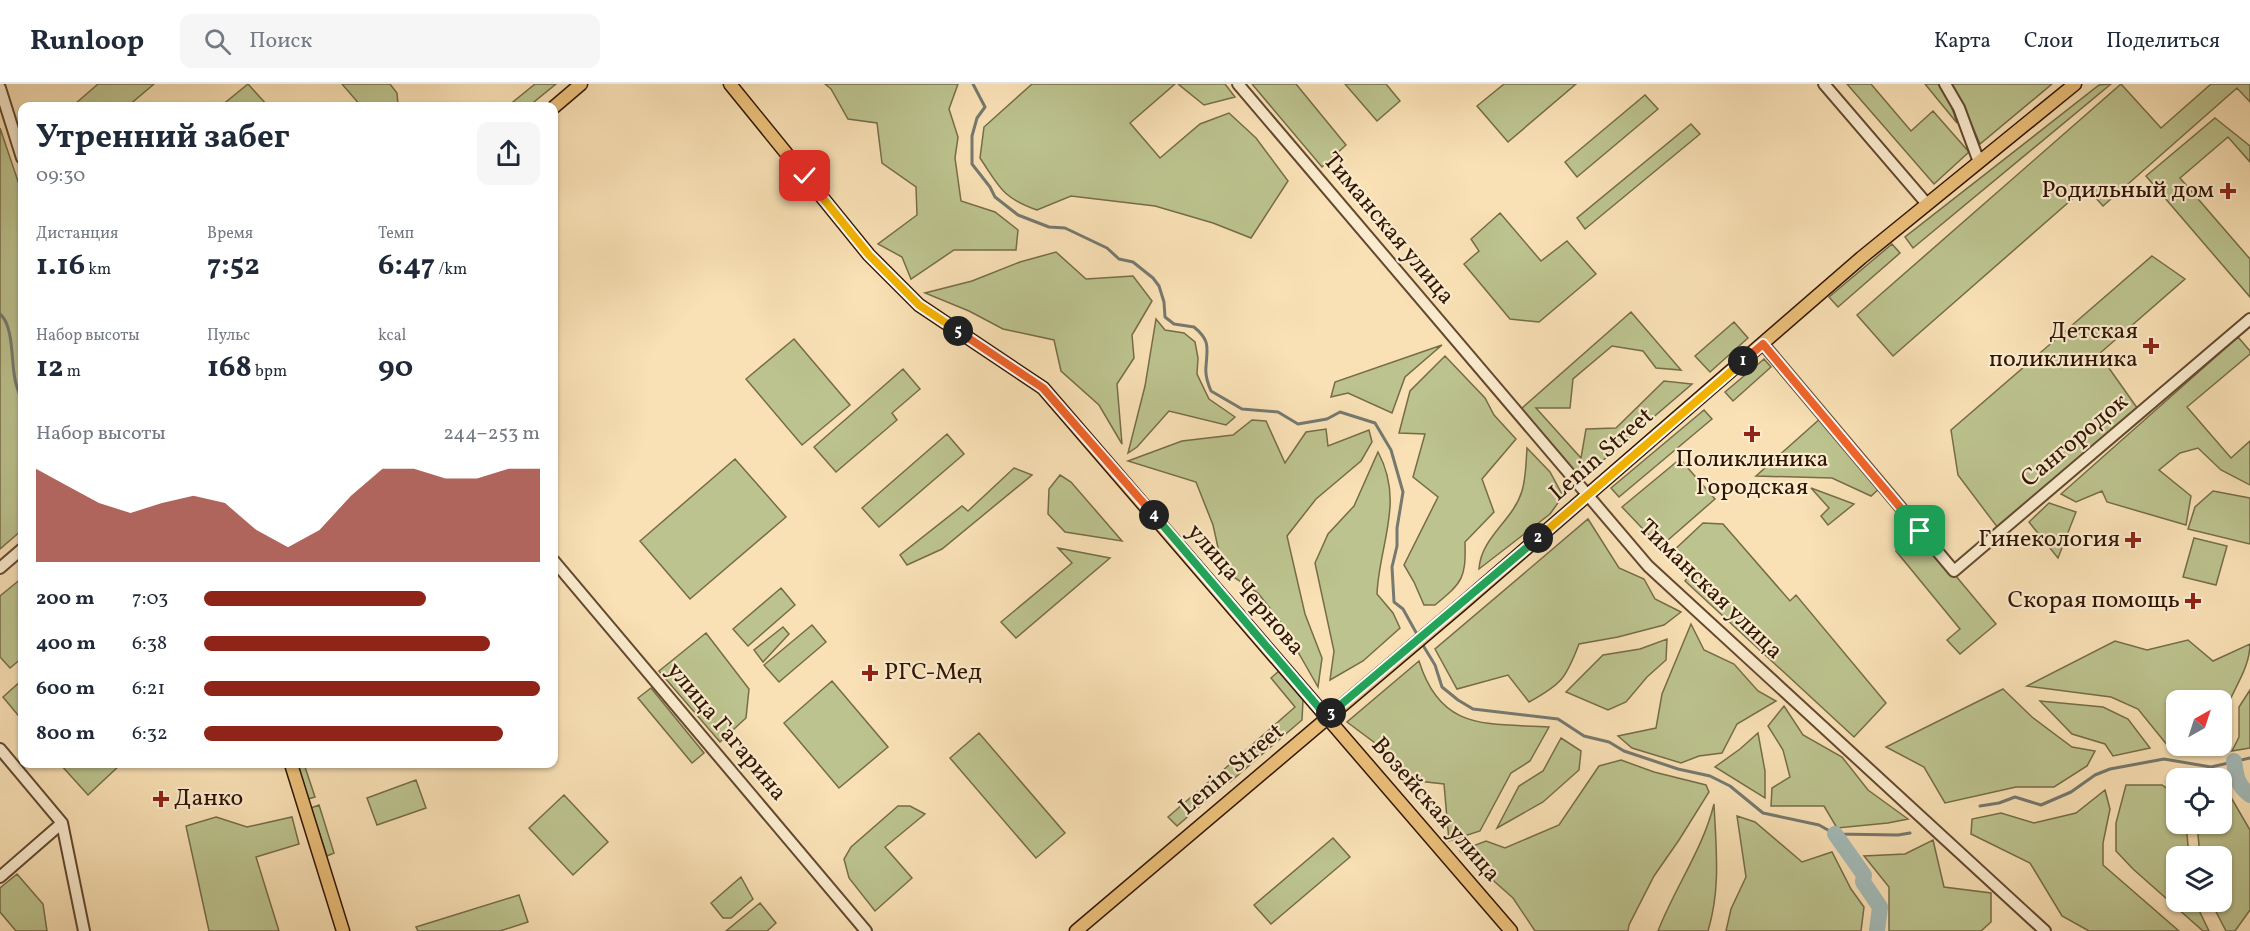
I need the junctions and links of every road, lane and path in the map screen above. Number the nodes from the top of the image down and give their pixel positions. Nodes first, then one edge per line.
1 (581, 84) edge
2 (730, 84) edge
3 (1238, 84) edge
4 (1824, 84) edge
5 (1945, 84) edge
6 (2075, 84) edge
7 (0, 88) edge
8 (558, 104) edge
9 (18, 145) edge
10 (1979, 162) junction
11 (1927, 204) junction
12 (2250, 319) edge
13 (1763, 344) junction
14 (1588, 495) junction
15 (18, 552) edge
16 (558, 566) edge
17 (0, 568) edge
18 (1327, 717) junction
19 (0, 749) edge
20 (292, 768) edge
21 (62, 823) junction
22 (0, 877) edge
23 (84, 931) edge
24 (343, 931) edge
25 (866, 931) edge
26 (1076, 931) edge
27 (1511, 931) edge
28 (2044, 931) edge

1 - 8 main road
2 - 18 main road, улица Чернова
3 - 14 street, Тиманская улица
4 - 11 street
5 - 10 street
6 - 10 main road, Lenin Street
7 - 9 street
10 - 11 main road, Lenin Street
11 - 13 main road, Lenin Street
12 - 13 street, Сангородок
13 - 14 main road, Lenin Street
14 - 18 main road, Lenin Street
14 - 28 street, Тиманская улица
15 - 17 street
16 - 25 street, улица Гагарина
18 - 26 main road, Lenin Street
18 - 27 main road, Возейская улица
19 - 21 street
20 - 24 main road
21 - 22 street
21 - 23 street

